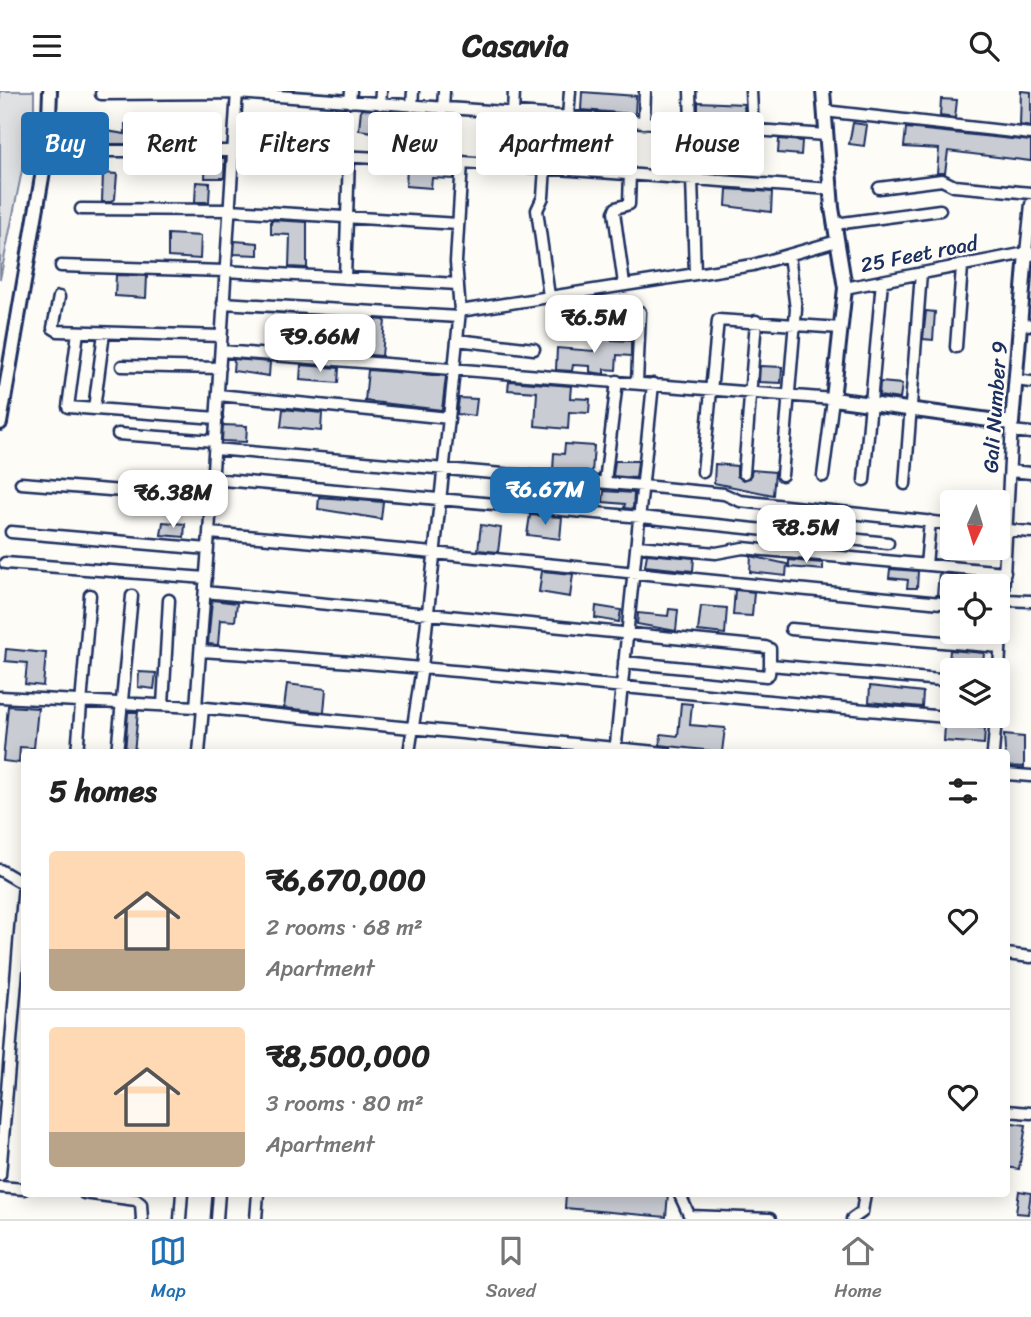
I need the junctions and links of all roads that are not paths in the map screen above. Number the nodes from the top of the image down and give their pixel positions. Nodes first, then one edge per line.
1 (50, 91) edge
2 (381, 91) edge
3 (413, 91) edge
4 (444, 91) edge
5 (514, 91) edge
6 (570, 91) edge
7 (645, 91) edge
8 (690, 91) edge
9 (751, 91) edge
10 (823, 91) edge
11 (237, 92) edge
12 (276, 93) edge
13 (101, 94) dead end
14 (309, 95) edge
15 (350, 97) edge
16 (380, 104) junction
17 (412, 106) junction
18 (443, 109) junction
19 (824, 111) junction
20 (485, 112) edge
21 (513, 112) edge
22 (568, 112) edge
23 (691, 112) edge
24 (752, 112) edge
25 (637, 122) edge
26 (644, 123) junction
27 (651, 124) edge
28 (764, 132) edge
29 (1031, 134) edge
30 (826, 135) junction
31 (109, 151) edge
32 (233, 151) junction
33 (236, 151) edge
34 (462, 162) edge
35 (476, 163) edge
36 (637, 173) edge
37 (348, 175) edge
38 (461, 175) edge
39 (544, 175) edge
40 (630, 175) edge
41 (692, 179) junction
42 (879, 188) dead end
43 (831, 189) junction
44 (1031, 193) edge
45 (1031, 204) edge
46 (81, 209) dead end
47 (230, 210) junction
48 (940, 210) dead end
49 (347, 218) junction
50 (458, 224) junction
51 (835, 224) junction
52 (837, 241) junction
53 (1028, 253) edge
54 (789, 255) junction
55 (61, 266) dead end
56 (962, 267) junction
57 (225, 271) junction
58 (921, 273) junction
59 (695, 274) junction
60 (345, 278) junction
61 (882, 281) junction
62 (458, 284) junction
63 (624, 284) junction
64 (845, 288) junction
65 (549, 296) junction
66 (59, 297) dead end
67 (223, 303) junction
68 (640, 312) dead end
69 (459, 314) junction
70 (756, 321) junction
71 (794, 323) junction
72 (1026, 324) edge
73 (841, 328) junction
74 (78, 332) junction
75 (104, 333) junction
76 (221, 336) junction
77 (457, 340) junction
78 (956, 347) dead end
79 (534, 349) dead end
80 (221, 351) junction
81 (122, 366) dead end
82 (220, 367) junction
83 (453, 370) junction
84 (1016, 380) junction
85 (617, 381) junction
86 (1031, 381) edge
87 (638, 383) junction
88 (653, 384) junction
89 (710, 389) junction
90 (750, 392) junction
91 (218, 395) junction
92 (788, 395) junction
93 (833, 398) junction
94 (873, 404) junction
95 (93, 409) junction
96 (910, 409) junction
97 (217, 418) junction
98 (449, 418) junction
99 (0, 423) edge
100 (1012, 427) junction
101 (1031, 433) edge
102 (118, 434) dead end
103 (215, 445) junction
104 (445, 469) junction
105 (1010, 471) junction
106 (703, 472) dead end
107 (744, 473) dead end
108 (1031, 473) edge
109 (782, 475) dead end
110 (823, 476) dead end
111 (212, 479) junction
112 (864, 480) dead end
113 (605, 482) junction
114 (21, 483) dead end
115 (905, 484) dead end
116 (643, 486) junction
117 (1008, 490) edge
118 (211, 498) junction
119 (441, 499) junction
120 (641, 517) junction
121 (930, 521) junction
122 (940, 522) edge
123 (1010, 530) edge
124 (1031, 531) edge
125 (11, 532) dead end
126 (209, 533) junction
127 (888, 543) dead end
128 (638, 546) junction
129 (208, 549) junction
130 (433, 553) junction
131 (1004, 560) edge
132 (5, 563) dead end
133 (926, 565) junction
134 (1005, 572) joint
135 (635, 575) junction
136 (206, 578) junction
137 (205, 592) junction
138 (90, 595) dead end
139 (132, 596) dead end
140 (169, 600) dead end
141 (1031, 601) edge
142 (940, 603) edge
143 (1010, 604) edge
144 (426, 613) junction
145 (791, 629) dead end
146 (628, 632) junction
147 (1000, 644) edge
148 (1000, 647) junction
149 (201, 651) junction
150 (999, 658) edge
151 (624, 662) junction
152 (770, 665) junction
153 (422, 667) junction
154 (940, 680) edge
155 (621, 689) junction
156 (0, 697) edge
157 (80, 699) junction
158 (120, 701) junction
159 (163, 705) junction
160 (199, 707) junction
161 (940, 715) edge
162 (995, 728) edge
163 (414, 729) junction
164 (77, 749) edge
165 (117, 749) edge
166 (199, 749) edge
167 (410, 749) edge
168 (605, 749) edge
169 (615, 749) edge
170 (993, 749) edge
171 (1010, 774) edge
172 (1031, 776) edge
173 (0, 870) edge
174 (21, 882) edge
175 (21, 920) edge
176 (1010, 954) edge
177 (1031, 957) edge
178 (1010, 1111) edge
179 (1031, 1113) edge
180 (0, 1175) edge
181 (0, 1187) edge
182 (21, 1189) edge
183 (114, 1197) edge
184 (182, 1197) edge
185 (219, 1197) edge
186 (258, 1197) edge
187 (681, 1197) edge
188 (864, 1197) edge
189 (690, 1217) edge
190 (142, 1219) edge
191 (180, 1219) edge
192 (216, 1219) edge
193 (256, 1219) edge
194 (771, 1219) edge
195 (852, 1219) edge

1 - 99 street
2 - 16 street
3 - 17 street
4 - 18 street
5 - 21 street
6 - 22 street
7 - 26 street
8 - 23 street
9 - 24 street
10 - 19 street, 25 Feet road
11 - 12 street
11 - 13 street
11 - 32 street
12 - 14 street
14 - 15 street
15 - 16 street
16 - 17 street
17 - 18 street
18 - 20 street
19 - 29 street
19 - 30 street, 25 Feet road
25 - 26 street
26 - 27 street
28 - 30 street
30 - 43 street, 25 Feet road
31 - 32 street
32 - 33 street
32 - 47 street
34 - 35 street
36 - 41 street
37 - 49 street
38 - 50 street
39 - 65 street
40 - 63 street
41 - 43 street
41 - 59 street
42 - 44 street
43 - 51 street, 25 Feet road
45 - 53 street
46 - 47 street
47 - 49 street
47 - 57 street
48 - 51 street
49 - 50 street
49 - 60 street
50 - 62 street
51 - 52 street, 25 Feet road
52 - 54 street
52 - 64 street, 25 Feet road
53 - 56 street, 25 Feet road
53 - 72 street, Gali Number 9
54 - 59 street
54 - 71 street
55 - 57 street
56 - 58 street, 25 Feet road
56 - 78 street
57 - 60 street
57 - 67 street
58 - 61 street, 25 Feet road
58 - 96 street
59 - 63 street
60 - 62 street
61 - 64 street, 25 Feet road
61 - 94 street
62 - 69 street
63 - 65 street
64 - 73 street
65 - 69 street
66 - 74 street
67 - 69 street
67 - 76 street
68 - 87 street
69 - 77 street
70 - 71 street
70 - 89 street
70 - 90 street
71 - 73 street
71 - 92 street
72 - 84 street, Gali Number 9
73 - 93 street
74 - 75 street
74 - 95 street
75 - 76 street
75 - 95 street
76 - 80 street
77 - 79 street
77 - 83 street
80 - 82 street
80 - 83 street
81 - 82 street
82 - 91 street
83 - 85 street
83 - 98 street
84 - 86 street
84 - 100 street, Gali Number 9
85 - 87 street
85 - 113 street
87 - 88 street
88 - 89 street
88 - 116 street
89 - 90 street
89 - 106 street
90 - 92 street
90 - 107 street
91 - 97 street
91 - 98 street
92 - 93 street
92 - 109 street
93 - 94 street
93 - 110 street
94 - 96 street
94 - 112 street
95 - 97 street
96 - 100 street
96 - 115 street
97 - 103 street
98 - 104 street
100 - 101 street
100 - 105 street, Gali Number 9
102 - 103 street
103 - 104 street
103 - 111 street
104 - 113 street
104 - 119 street
105 - 108 street
105 - 117 street, Gali Number 9
111 - 118 street
111 - 119 street
113 - 116 street
114 - 118 street
116 - 120 street
116 - 121 street
118 - 126 street
119 - 120 street
119 - 130 street
120 - 127 street
120 - 128 street
121 - 122 street
121 - 133 street
123 - 124 street
125 - 129 street
126 - 129 street
126 - 130 street
128 - 133 street
128 - 135 street
129 - 136 street
130 - 135 street
130 - 144 street
131 - 134 street, Gali Number 9
132 - 136 street
133 - 134 street
135 - 142 street
135 - 146 street
136 - 137 street
137 - 144 street
137 - 149 street
138 - 157 street
139 - 158 street
140 - 159 street
141 - 143 street
144 - 146 street
144 - 153 street
145 - 148 street
146 - 151 street
146 - 152 street
147 - 148 street, Gali Number 9
148 - 150 street, Gali Number 9
149 - 153 street
149 - 160 street
151 - 152 street
151 - 155 street
152 - 154 street
153 - 155 street
153 - 163 street
155 - 161 street
155 - 169 street
156 - 157 street
157 - 158 street
157 - 164 street
158 - 159 street
158 - 165 street
159 - 160 street
160 - 163 street
160 - 166 street
162 - 170 street
163 - 167 street
163 - 168 street
171 - 172 street
173 - 174 street
175 - 180 street
176 - 177 street
178 - 179 street
181 - 182 street
183 - 190 street
184 - 191 street
185 - 192 street
186 - 193 street
187 - 189 street
188 - 195 street
189 - 194 street

